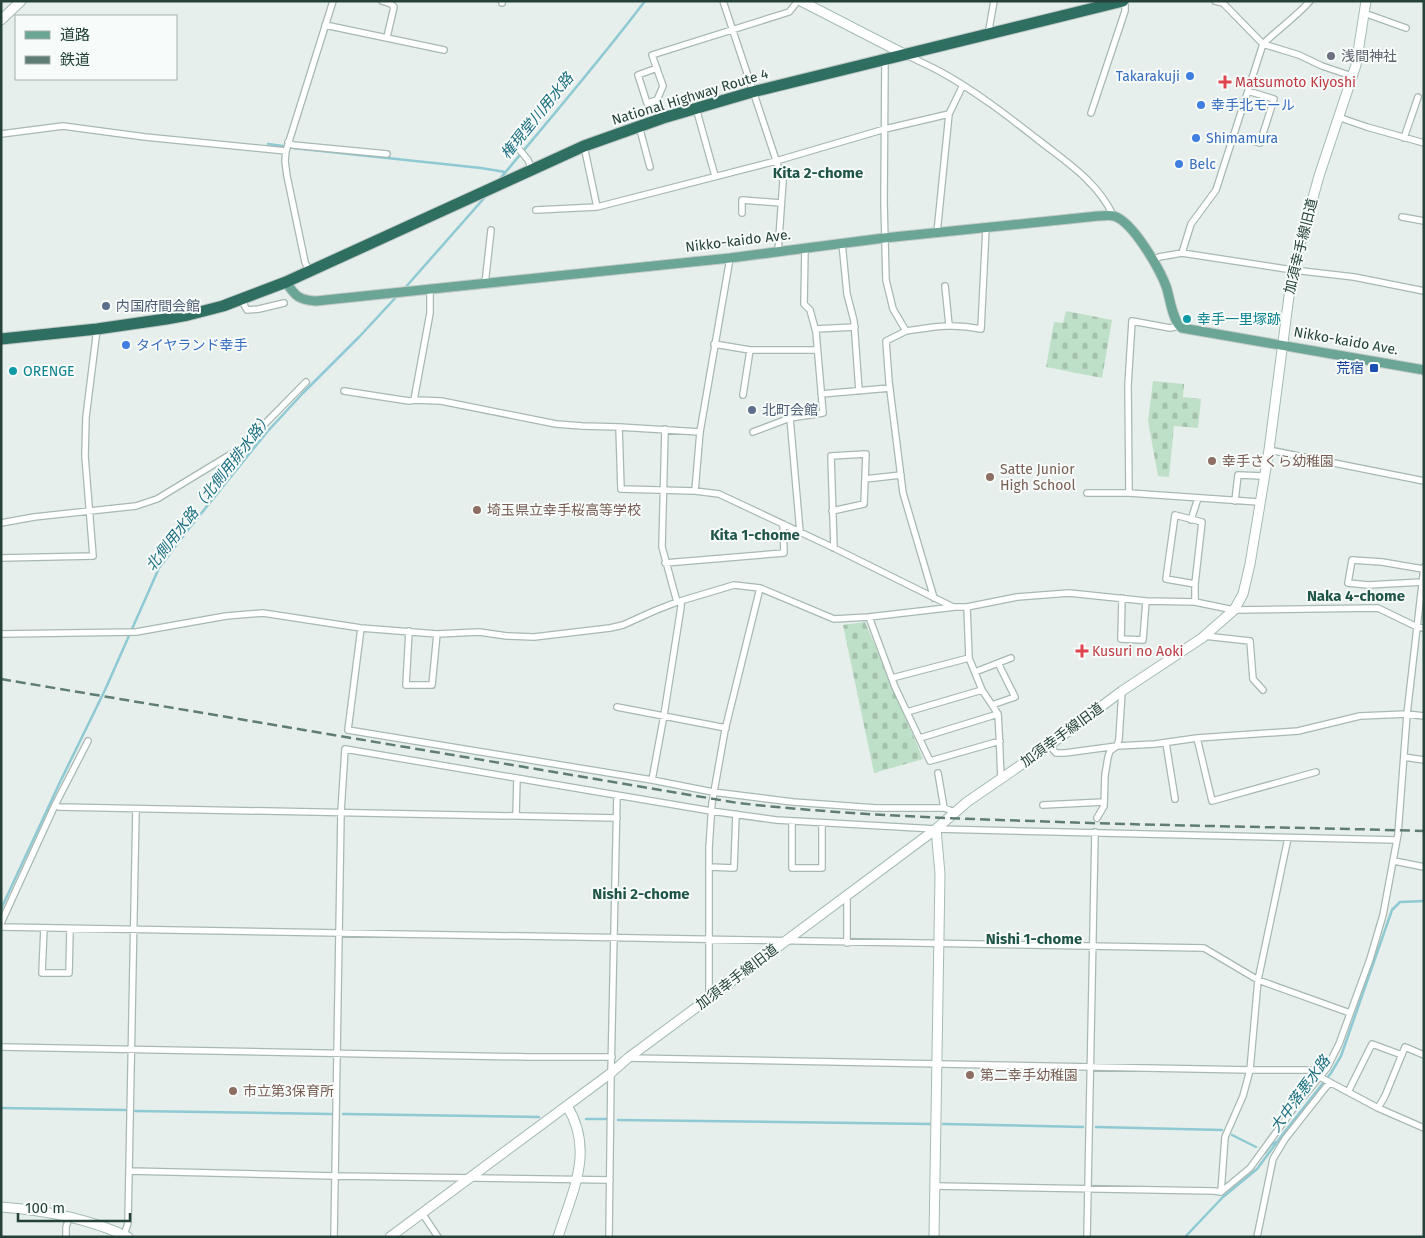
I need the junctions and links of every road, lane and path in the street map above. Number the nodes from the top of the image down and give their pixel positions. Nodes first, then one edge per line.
1 (21, 1) edge
2 (333, 1) edge
3 (382, 1) edge
4 (723, 1) edge
5 (800, 1) edge
6 (994, 1) edge
7 (1124, 1) edge
8 (1216, 1) edge
9 (1310, 1) edge
10 (1366, 1) edge
11 (1364, 13) junction
12 (1, 20) edge
13 (326, 25) junction
14 (1406, 28) dead end
15 (732, 30) junction
16 (988, 35) junction
17 (387, 37) junction
18 (1262, 44) junction
19 (444, 50) dead end
20 (907, 55) junction
21 (885, 60) junction
22 (657, 68) junction
23 (1352, 76) junction
24 (963, 85) junction
25 (1248, 91) junction
26 (752, 92) junction
27 (1418, 97) dead end
28 (657, 100) junction
29 (696, 108) junction
30 (1091, 113) dead end
31 (949, 114) junction
32 (664, 118) junction
33 (1338, 118) junction
34 (639, 126) junction
35 (884, 130) junction
36 (1, 134) edge
37 (1234, 136) junction
38 (1404, 138) junction
39 (288, 142) junction
40 (1424, 142) edge
41 (584, 146) junction
42 (519, 149) dead end
43 (286, 150) junction
44 (387, 154) dead end
45 (776, 161) junction
46 (650, 167) dead end
47 (532, 170) junction
48 (715, 176) junction
49 (781, 203) junction
50 (597, 207) junction
51 (536, 210) dead end
52 (742, 213) dead end
53 (1113, 216) junction
54 (1402, 217) dead end
55 (1424, 221) edge
56 (986, 228) junction
57 (491, 230) dead end
58 (937, 233) junction
59 (884, 238) junction
60 (842, 243) junction
61 (805, 248) junction
62 (778, 252) junction
63 (1182, 253) junction
64 (730, 258) junction
65 (1153, 260) junction
66 (1293, 270) junction
67 (309, 271) junction
68 (286, 282) junction
69 (485, 284) junction
70 (945, 286) dead end
71 (430, 289) junction
72 (1424, 291) edge
73 (241, 299) junction
74 (284, 303) dead end
75 (949, 325) junction
76 (1179, 326) junction
77 (855, 327) junction
78 (97, 329) junction
79 (815, 330) junction
80 (906, 331) junction
81 (1, 339) edge
82 (714, 344) junction
83 (1282, 345) junction
84 (750, 350) junction
85 (817, 350) junction
86 (1424, 370) edge
87 (306, 382) dead end
88 (890, 388) junction
89 (859, 390) junction
90 (344, 391) dead end
91 (821, 394) junction
92 (743, 395) dead end
93 (414, 400) junction
94 (790, 418) junction
95 (619, 427) junction
96 (665, 429) junction
97 (700, 432) junction
98 (753, 432) dead end
99 (1268, 450) junction
100 (901, 474) junction
101 (1264, 476) junction
102 (865, 478) junction
103 (1424, 481) edge
104 (663, 490) junction
105 (695, 490) junction
106 (1087, 492) dead end
107 (1129, 493) junction
108 (1198, 498) junction
109 (1235, 501) junction
110 (1259, 502) junction
111 (832, 511) junction
112 (89, 512) junction
113 (1191, 520) junction
114 (1, 523) edge
115 (783, 524) junction
116 (800, 532) junction
117 (834, 548) junction
118 (1, 558) edge
119 (665, 563) junction
120 (1424, 568) edge
121 (1422, 582) junction
122 (1195, 584) junction
123 (760, 588) junction
124 (934, 598) junction
125 (1122, 598) junction
126 (1146, 601) junction
127 (679, 602) junction
128 (1195, 602) junction
129 (955, 607) junction
130 (967, 607) junction
131 (1234, 610) junction
132 (868, 617) junction
133 (361, 628) junction
134 (1421, 628) edge
135 (409, 632) junction
136 (1, 634) edge
137 (437, 634) junction
138 (1204, 636) junction
139 (969, 658) junction
140 (1011, 658) dead end
141 (998, 663) junction
142 (975, 672) junction
143 (892, 678) junction
144 (982, 690) junction
145 (1262, 690) dead end
146 (1122, 691) junction
147 (992, 704) junction
148 (617, 707) dead end
149 (907, 712) junction
150 (998, 714) junction
151 (1407, 714) junction
152 (664, 715) junction
153 (1424, 716) edge
154 (726, 728) junction
155 (920, 738) junction
156 (1197, 738) junction
157 (88, 741) dead end
158 (1000, 741) junction
159 (1166, 743) junction
160 (1048, 745) junction
161 (1117, 746) junction
162 (1404, 757) junction
163 (1424, 760) edge
164 (1316, 772) dead end
165 (938, 773) dead end
166 (517, 778) junction
167 (1001, 779) junction
168 (652, 780) junction
169 (714, 792) junction
170 (617, 795) junction
171 (1175, 799) dead end
172 (1104, 802) junction
173 (55, 805) junction
174 (1043, 805) dead end
175 (944, 808) junction
176 (136, 809) junction
177 (711, 811) junction
178 (341, 812) junction
179 (955, 812) junction
180 (736, 814) junction
181 (516, 816) junction
182 (617, 818) junction
183 (1097, 818) dead end
184 (792, 821) junction
185 (822, 823) junction
186 (936, 828) junction
187 (1095, 832) junction
188 (1288, 838) junction
189 (1397, 840) junction
190 (1394, 860) junction
191 (709, 867) junction
192 (1424, 867) edge
193 (847, 895) junction
194 (1, 923) edge
195 (1, 927) edge
196 (44, 928) junction
197 (70, 928) junction
198 (133, 930) junction
199 (340, 933) junction
200 (615, 937) junction
201 (710, 940) junction
202 (784, 942) junction
203 (847, 943) junction
204 (938, 945) junction
205 (1092, 947) junction
206 (1258, 980) junction
207 (709, 998) junction
208 (1350, 1014) junction
209 (1, 1046) edge
210 (131, 1049) junction
211 (337, 1053) junction
212 (1402, 1055) junction
213 (1424, 1055) edge
214 (612, 1057) junction
215 (628, 1058) junction
216 (937, 1063) junction
217 (1091, 1066) junction
218 (1250, 1070) junction
219 (611, 1073) junction
220 (1322, 1077) junction
221 (1330, 1083) junction
222 (1348, 1092) junction
223 (567, 1106) junction
224 (1378, 1108) junction
225 (1424, 1128) edge
226 (129, 1171) junction
227 (334, 1176) junction
228 (469, 1178) junction
229 (576, 1179) junction
230 (610, 1180) junction
231 (935, 1186) junction
232 (1088, 1188) junction
233 (1221, 1192) junction
234 (1, 1207) edge
235 (422, 1213) junction
236 (69, 1218) junction
237 (126, 1236) edge
238 (66, 1237) edge
239 (334, 1237) edge
240 (390, 1237) edge
241 (438, 1237) edge
242 (558, 1237) edge
243 (609, 1237) edge
244 (934, 1237) edge
245 (1087, 1237) edge
246 (1257, 1237) edge

1 - 12 street
2 - 13 street
3 - 17 street
4 - 15 street
5 - 15 street
5 - 20 street
6 - 16 street
7 - 16 highway, National Highway Route 4
7 - 30 street
8 - 18 street
9 - 18 street
10 - 11 street, 加須幸手線旧道
11 - 14 street
11 - 23 street, 加須幸手線旧道
13 - 17 street
13 - 39 street
15 - 22 street
15 - 26 street
16 - 20 highway, National Highway Route 4
17 - 19 street
18 - 23 street
18 - 25 street
20 - 21 highway, National Highway Route 4
20 - 24 street
21 - 26 highway, National Highway Route 4
21 - 35 street
22 - 28 street
22 - 28 street
23 - 33 street, 加須幸手線旧道
24 - 31 street
24 - 53 street
25 - 37 street
25 - 37 street
26 - 29 highway, National Highway Route 4
26 - 45 street
27 - 38 street
28 - 32 street
29 - 32 highway, National Highway Route 4
29 - 48 street
31 - 35 street
31 - 58 street
32 - 34 highway, National Highway Route 4
33 - 38 street
33 - 66 street, 加須幸手線旧道
34 - 41 highway, National Highway Route 4
34 - 46 street
35 - 45 street
35 - 59 street
36 - 43 street
37 - 63 street
38 - 40 street
39 - 43 street
39 - 44 street
41 - 47 highway, National Highway Route 4
41 - 50 street
42 - 47 street
43 - 67 street
45 - 48 street
45 - 49 street
47 - 67 highway, National Highway Route 4
48 - 50 street
49 - 52 street
49 - 62 street
50 - 51 street
53 - 56 main road, Nikko-kaido Ave.
53 - 65 main road
54 - 55 street
56 - 58 main road, Nikko-kaido Ave.
56 - 75 street
57 - 69 street
58 - 59 main road, Nikko-kaido Ave.
59 - 60 main road, Nikko-kaido Ave.
59 - 80 street
60 - 61 main road, Nikko-kaido Ave.
60 - 77 street
61 - 62 main road, Nikko-kaido Ave.
61 - 79 street
62 - 64 main road, Nikko-kaido Ave.
63 - 65 street
63 - 66 street
64 - 69 main road, Nikko-kaido Ave.
64 - 82 street
65 - 76 main road
66 - 72 street
66 - 83 street, 加須幸手線旧道
67 - 68 highway, National Highway Route 4
68 - 71 main road, Nikko-kaido Ave.
68 - 73 highway
69 - 71 main road, Nikko-kaido Ave.
70 - 75 street
71 - 93 street
73 - 74 street
73 - 78 highway
75 - 80 street
76 - 83 main road, Nikko-kaido Ave.
76 - 107 street
77 - 79 street
77 - 89 street
78 - 81 highway
78 - 112 street
79 - 85 street
80 - 88 street
82 - 84 street
82 - 97 street
83 - 86 main road, Nikko-kaido Ave.
83 - 99 street, 加須幸手線旧道
84 - 85 street
84 - 92 street
85 - 91 street
87 - 112 street
88 - 89 street
88 - 100 street
89 - 91 street
90 - 93 street
91 - 94 street
93 - 95 street
94 - 98 street
94 - 116 street
95 - 96 street
95 - 104 street
96 - 97 street
96 - 104 street
97 - 105 street
99 - 101 street, 加須幸手線旧道
99 - 103 street
100 - 102 street
100 - 124 street
101 - 109 street
101 - 110 street, 加須幸手線旧道
102 - 111 street
102 - 111 street
104 - 105 street
104 - 119 street
105 - 115 street
106 - 107 street
107 - 108 street
108 - 109 street
108 - 113 street
109 - 110 street
110 - 131 street, 加須幸手線旧道
111 - 117 street
112 - 114 street
112 - 118 street
113 - 122 street
113 - 122 street
115 - 116 street
115 - 119 street
116 - 117 street
117 - 124 street
119 - 127 street
120 - 121 street
120 - 121 street
121 - 134 street
122 - 128 street
123 - 127 street
123 - 132 street
123 - 154 street
124 - 129 street
125 - 126 street
125 - 126 street
125 - 130 street
126 - 128 street
127 - 137 street
127 - 152 street
128 - 131 street
129 - 130 street
129 - 132 street
130 - 139 street
131 - 134 street
131 - 138 street, 加須幸手線旧道
132 - 143 street
133 - 135 street
133 - 136 street
133 - 168 street
134 - 151 street
135 - 137 street
135 - 137 street
138 - 145 street
138 - 146 street, 加須幸手線旧道
139 - 142 street
139 - 143 street
140 - 141 street
141 - 142 street
141 - 147 street
142 - 144 street
143 - 149 street
144 - 147 street
144 - 149 street
146 - 160 street, 加須幸手線旧道
146 - 161 street
147 - 150 street
148 - 152 street
149 - 155 street
150 - 155 street
150 - 158 street
151 - 153 street
151 - 156 street
151 - 162 street
152 - 154 street
152 - 168 street
154 - 169 street
155 - 158 street
156 - 159 street
156 - 164 street
157 - 173 street
158 - 167 street
159 - 161 street
159 - 171 street
160 - 161 street
160 - 167 street, 加須幸手線旧道
161 - 172 street
162 - 163 street
162 - 189 street
165 - 175 street
166 - 170 street
166 - 178 street
166 - 181 street
167 - 179 street, 加須幸手線旧道
168 - 169 street
169 - 175 street
169 - 177 street
170 - 177 street
170 - 182 street
172 - 174 street
172 - 183 street
173 - 176 street
173 - 194 street
175 - 179 street
176 - 178 street
176 - 198 street
177 - 180 street
177 - 191 street
178 - 181 street
178 - 199 street
179 - 186 street, 加須幸手線旧道
180 - 184 street
180 - 191 street
181 - 182 street
182 - 200 street
184 - 185 street
184 - 185 street
185 - 186 street
186 - 187 street
186 - 193 street, 加須幸手線旧道
186 - 204 street
187 - 188 street
187 - 205 street
188 - 189 street
188 - 206 street
189 - 190 street
190 - 192 street
190 - 208 street
191 - 201 street
193 - 202 street, 加須幸手線旧道
193 - 203 street
195 - 196 street
196 - 197 street
196 - 197 street
197 - 198 street
198 - 199 street
198 - 210 street
199 - 200 street
199 - 211 street
200 - 201 street
200 - 214 street
201 - 202 street
201 - 207 street
202 - 203 street
202 - 207 street, 加須幸手線旧道
203 - 204 street
204 - 205 street
204 - 216 street
205 - 206 street
205 - 217 street
206 - 208 street
206 - 218 street
207 - 215 street, 加須幸手線旧道
208 - 220 street
209 - 210 street
210 - 211 street
210 - 226 street
211 - 214 street
211 - 227 street
212 - 213 street
212 - 222 street
212 - 224 street
214 - 219 street
215 - 216 street
215 - 219 street, 加須幸手線旧道
216 - 217 street
216 - 231 street
217 - 218 street
217 - 232 street
218 - 220 street
218 - 233 street
219 - 223 street, 加須幸手線旧道
219 - 230 street
220 - 221 street
220 - 233 street
221 - 222 street
221 - 246 street
222 - 224 street
223 - 228 street, 加須幸手線旧道
223 - 229 street
224 - 225 street
226 - 227 street
226 - 237 street
227 - 228 street
227 - 239 street
228 - 229 street
228 - 235 street, 加須幸手線旧道
229 - 230 street
229 - 242 street
230 - 243 street
231 - 232 street
231 - 244 street
232 - 233 street
232 - 245 street
234 - 236 street
235 - 240 street, 加須幸手線旧道
235 - 241 street
236 - 237 street
236 - 238 street

